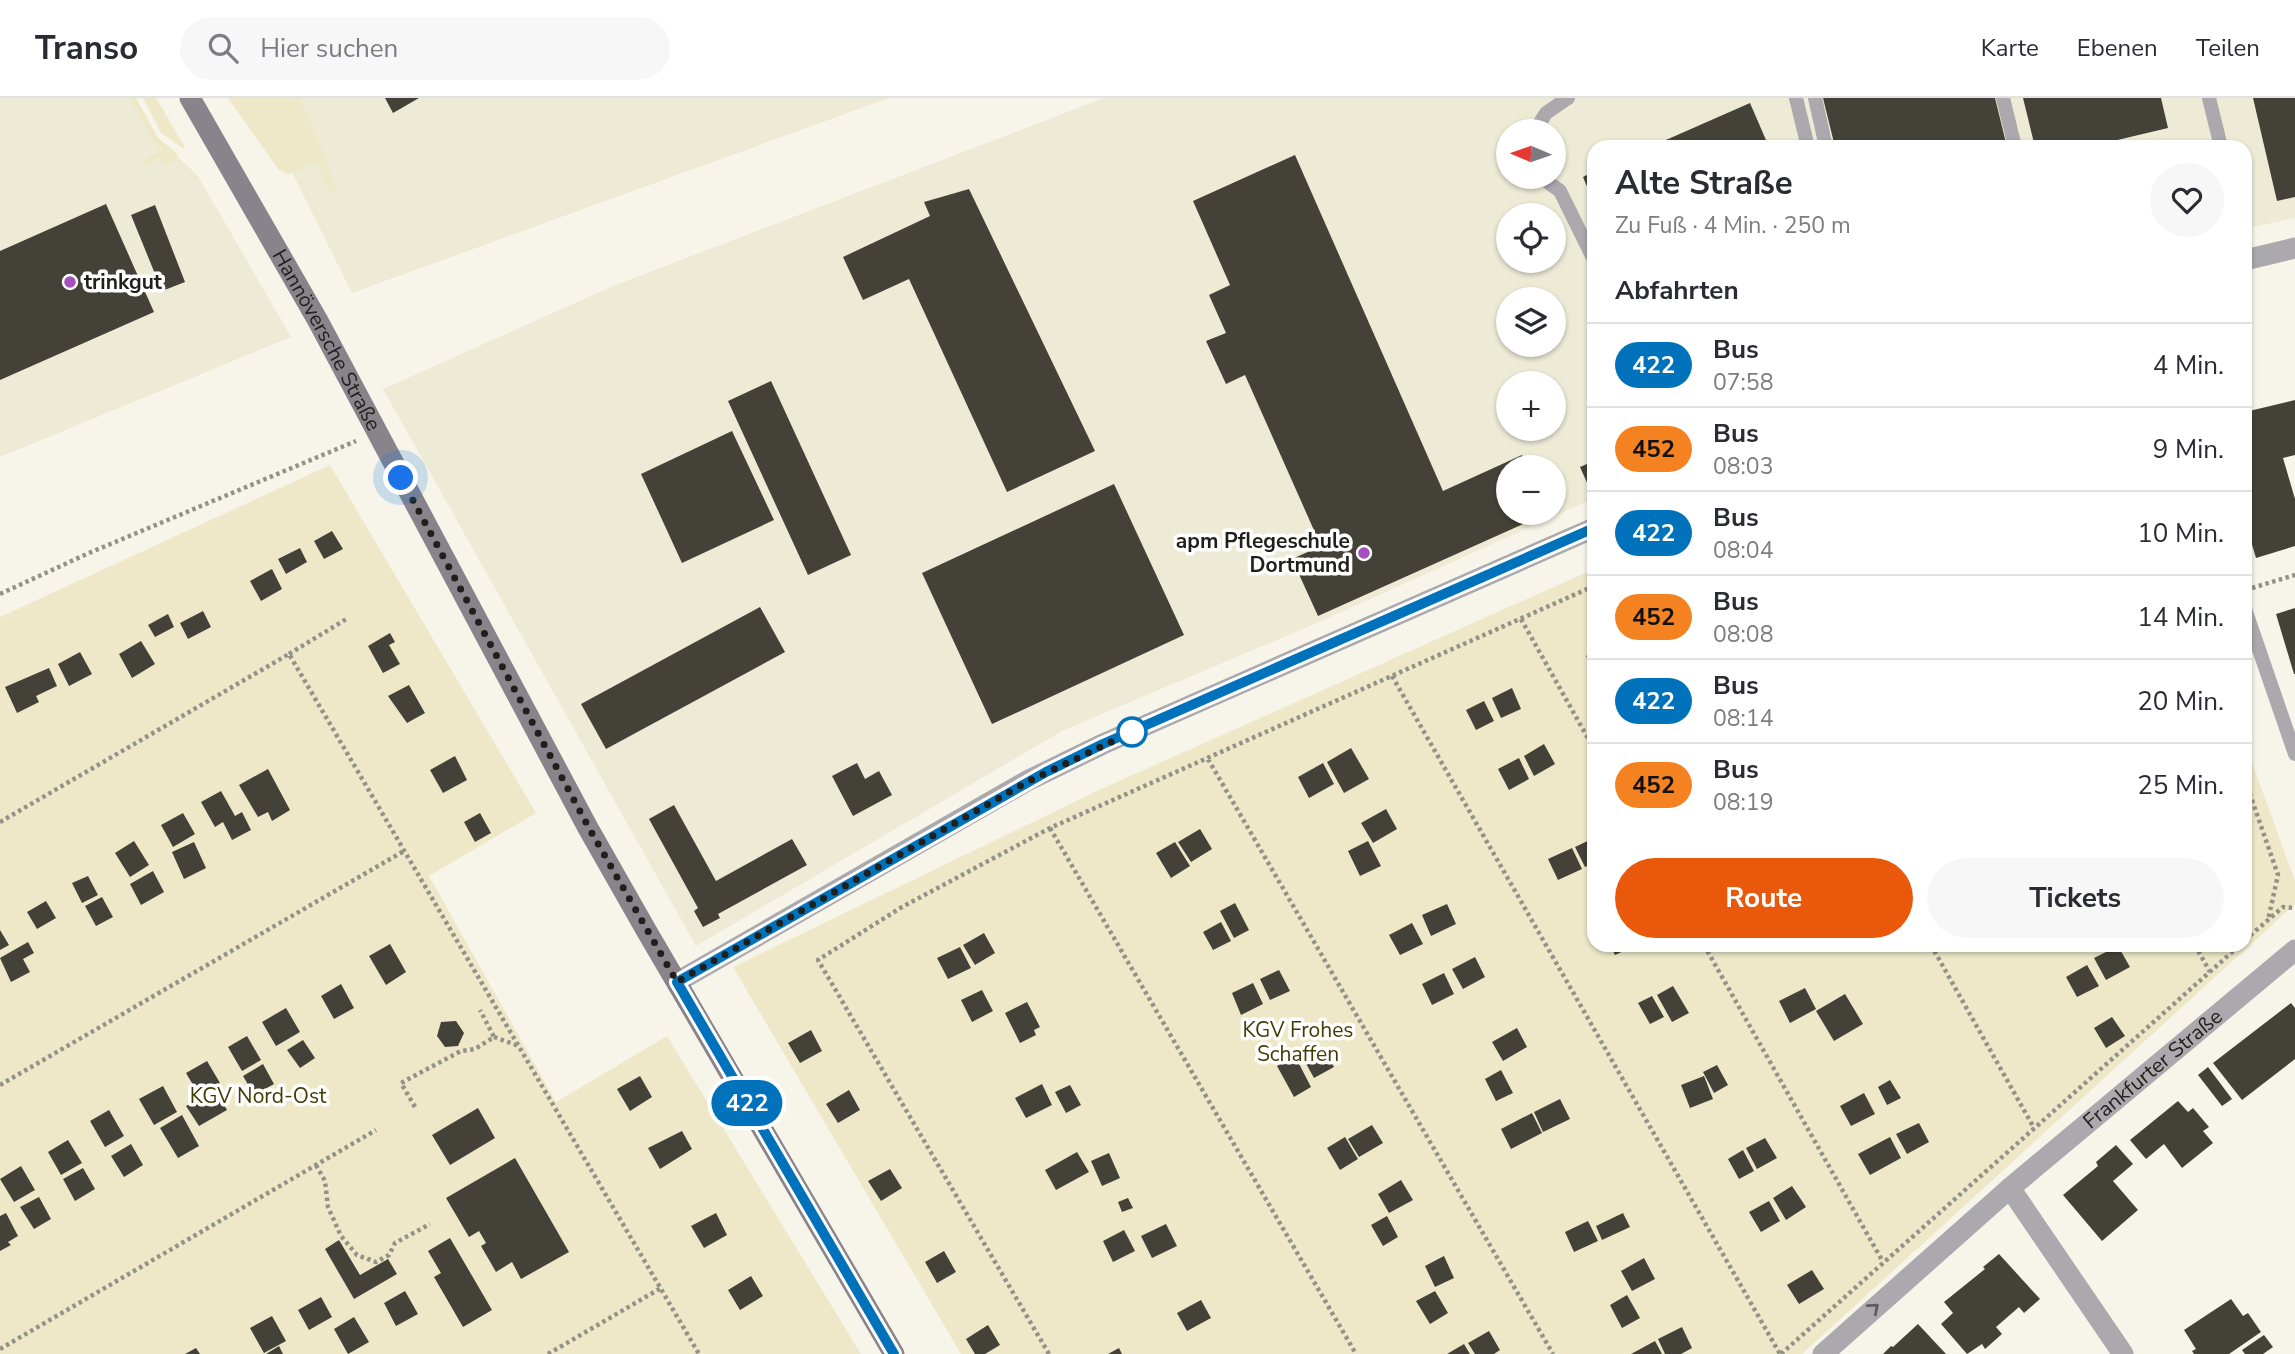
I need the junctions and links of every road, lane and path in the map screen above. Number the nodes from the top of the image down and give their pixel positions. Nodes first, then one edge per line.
1 (190, 98) edge
2 (1568, 98) edge
3 (1796, 98) edge
4 (1815, 98) edge
5 (2003, 98) edge
6 (2209, 98) edge
7 (1542, 119) edge
8 (1806, 140) edge
9 (1824, 140) edge
10 (2013, 140) edge
11 (2219, 140) edge
12 (1557, 189) edge
13 (1587, 246) edge
14 (2295, 248) edge
15 (2252, 253) edge
16 (377, 432) junction
17 (1587, 531) edge
18 (2295, 575) edge
19 (2252, 588) edge
20 (1587, 589) edge
21 (0, 594) edge
22 (348, 618) dead end
23 (1521, 619) junction
24 (2252, 629) edge
25 (289, 654) junction
26 (1392, 676) junction
27 (1587, 737) edge
28 (2295, 754) edge
29 (1208, 759) junction
30 (2252, 800) edge
31 (0, 822) edge
32 (1050, 828) junction
33 (404, 850) junction
34 (2295, 908) edge
35 (2268, 920) junction
36 (2252, 934) edge
37 (2295, 950) edge
38 (1708, 952) edge
39 (1935, 952) edge
40 (2199, 952) edge
41 (2232, 952) edge
42 (2210, 972) junction
43 (677, 982) junction
44 (480, 1010) dead end
45 (495, 1037) junction
46 (520, 1046) junction
47 (0, 1085) edge
48 (415, 1107) dead end
49 (2034, 1128) junction
50 (376, 1129) dead end
51 (316, 1164) junction
52 (2010, 1188) junction
53 (430, 1224) dead end
54 (1883, 1262) junction
55 (661, 1288) junction
56 (0, 1349) edge
57 (548, 1354) edge
58 (699, 1354) edge
59 (894, 1354) edge
60 (1049, 1354) edge
61 (1356, 1354) edge
62 (1553, 1354) edge
63 (1780, 1354) edge
64 (1823, 1354) edge
65 (2123, 1354) edge

1 - 16 main road, Hannöversche Straße
2 - 7 lane
3 - 8 lane
4 - 9 lane
5 - 10 lane
6 - 11 lane
12 - 13 lane
14 - 15 street
16 - 21 path
16 - 43 main road, Hannöversche Straße
17 - 43 street
18 - 19 path
20 - 23 path
22 - 25 path
23 - 26 path
23 - 27 path
24 - 28 lane
25 - 31 path
25 - 33 path
26 - 29 path
26 - 63 path
29 - 32 path
29 - 62 path
30 - 35 path
32 - 60 path
32 - 61 path
33 - 46 path
33 - 47 path
34 - 35 path
35 - 36 path
37 - 52 street, Frankfurter Straße
38 - 54 path
39 - 49 path
40 - 42 path
41 - 42 path
42 - 49 path
43 - 59 main road, Hannöversche Straße
44 - 45 path
45 - 46 path
45 - 48 path
46 - 55 path
49 - 54 path
50 - 51 path
51 - 53 path
51 - 56 path
64 -> 52 street, Frankfurter Straße
52 - 65 street
54 - 63 path
55 - 57 path
55 - 58 path

